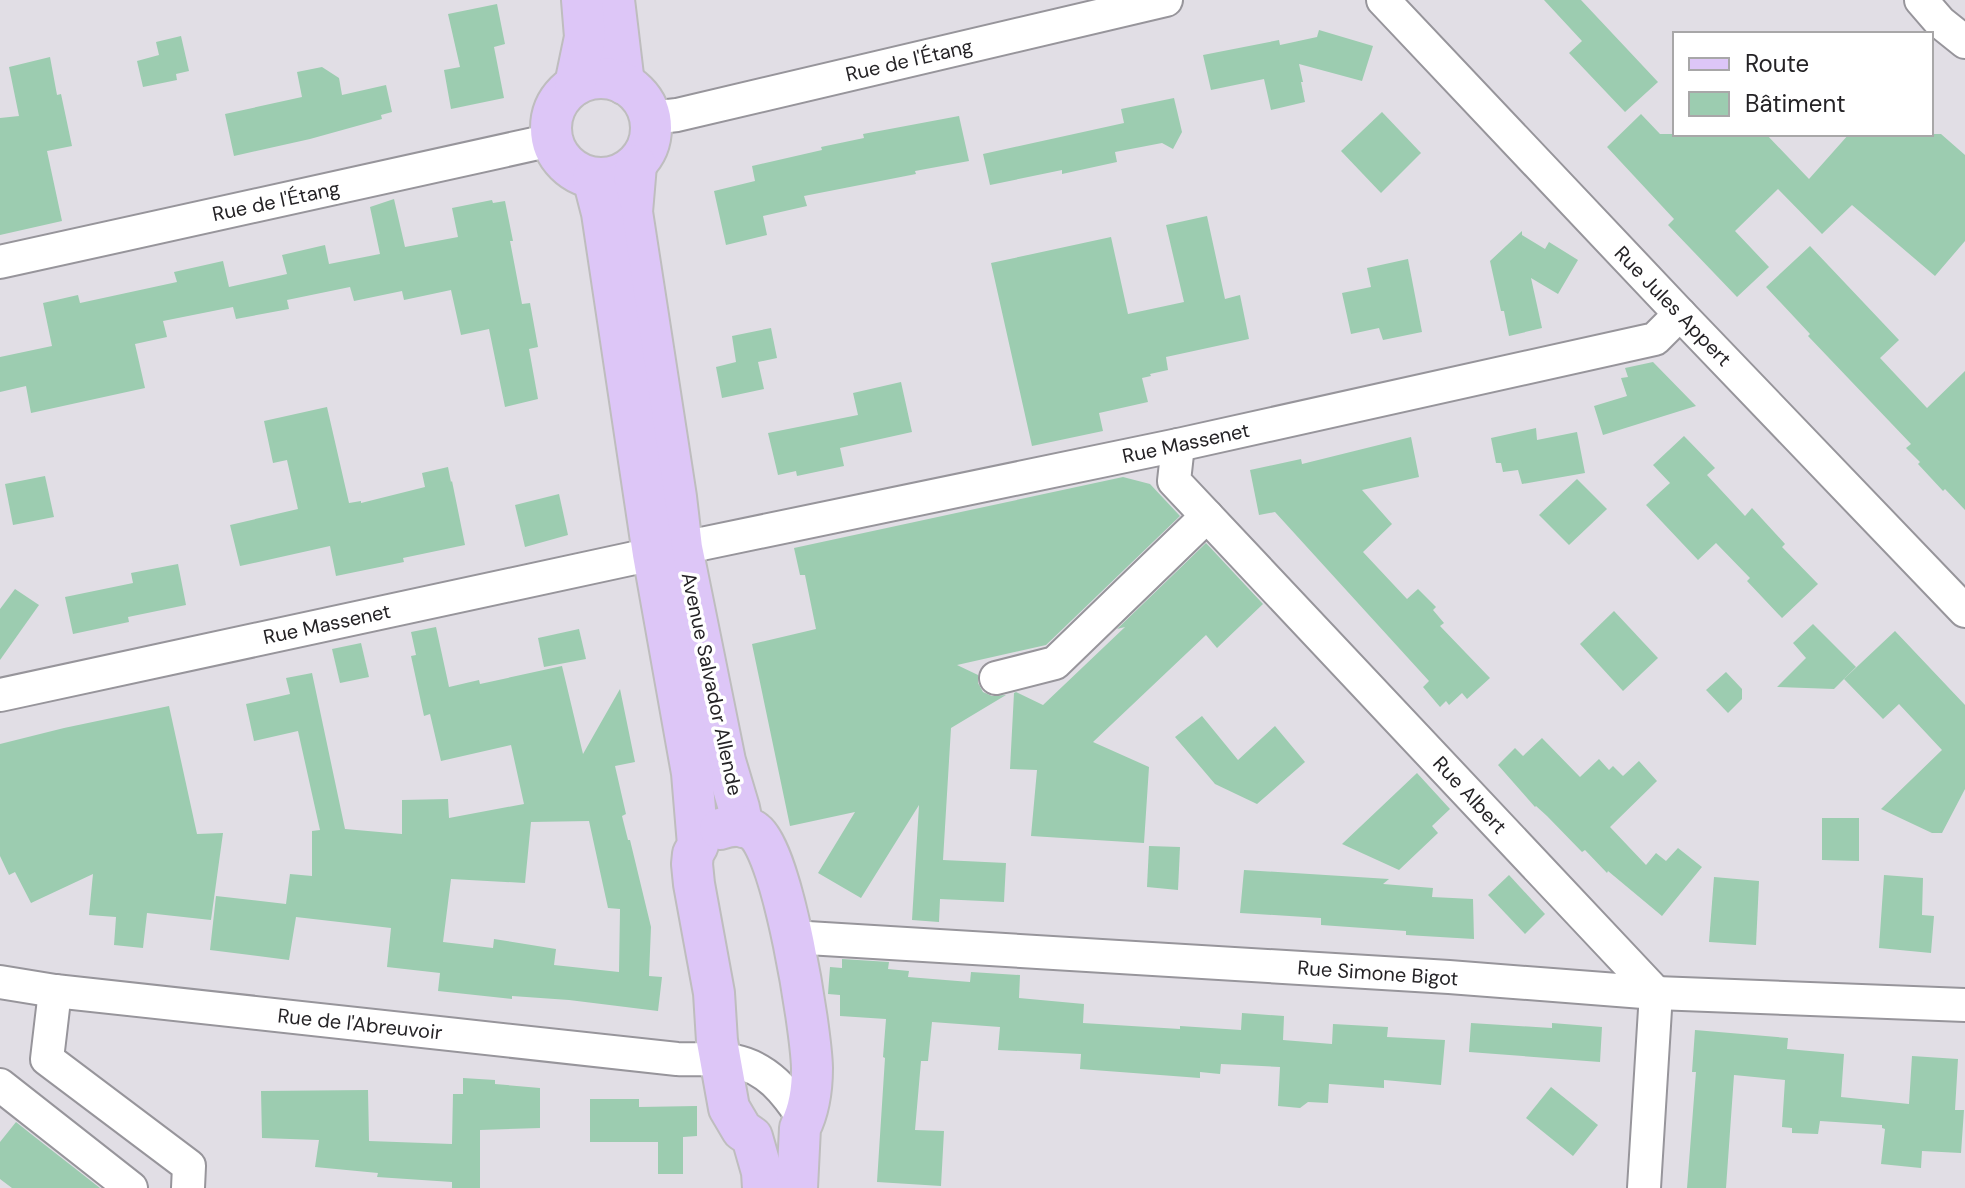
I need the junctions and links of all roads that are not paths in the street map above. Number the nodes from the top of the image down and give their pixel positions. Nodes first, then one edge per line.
1 (582, 0) edge
2 (614, 0) edge
3 (1166, 0) edge
4 (1383, 0) edge
5 (1921, 0) edge
6 (1965, 42) edge
7 (624, 84) junction
8 (575, 85) junction
9 (650, 118) junction
10 (552, 140) junction
11 (636, 165) junction
12 (593, 178) junction
13 (0, 262) edge
14 (1680, 314) junction
15 (1178, 445) junction
16 (1207, 516) junction
17 (668, 551) junction
18 (1965, 611) edge
19 (996, 678) dead end
20 (0, 695) edge
21 (743, 827) junction
22 (698, 845) junction
23 (791, 937) junction
24 (0, 982) edge
25 (55, 991) junction
26 (1656, 993) junction
27 (1965, 1005) edge
28 (720, 1060) junction
29 (0, 1085) edge
30 (802, 1124) junction
31 (752, 1137) junction
32 (131, 1188) edge
33 (188, 1188) edge
34 (763, 1188) edge
35 (797, 1188) edge
36 (1644, 1188) edge

1 - 8 main road
2 - 7 main road
3 - 9 street, Rue de l'Étang
4 - 14 street, Rue Jules Appert
5 - 6 street
7 - 8 main road
7 - 9 main road
8 - 10 main road
9 - 11 main road, Avenue Salvador Allende
10 - 12 main road
10 - 13 street, Rue de l'Étang
11 - 12 main road
11 - 17 main road, Avenue Salvador Allende
12 - 17 main road, Avenue Salvador Allende
14 - 15 street, Rue Massenet
14 - 18 street, Rue Jules Appert
15 - 16 street, Rue Albert
15 - 17 street, Rue Massenet
16 - 19 street
16 - 26 street, Rue Albert
17 - 20 street, Rue Massenet
17 - 21 main road, Avenue Salvador Allende
17 - 22 main road, Avenue Salvador Allende
21 - 22 main road
21 - 23 main road, Avenue Salvador Allende
22 - 28 main road, Avenue Salvador Allende
23 - 26 street, Rue Simone Bigot
23 - 30 main road, Avenue Salvador Allende
24 - 25 street, Rue de l'Abreuvoir
25 - 28 street, Rue de l'Abreuvoir
25 - 33 street
26 - 27 street, Rue Simone Bigot
26 - 36 street
28 - 30 street, Rue de l'Abreuvoir
28 - 31 main road, Avenue Salvador Allende
29 - 32 street
30 - 31 main road
30 - 35 main road, Avenue Salvador Allende
31 - 34 main road, Avenue Salvador Allende

